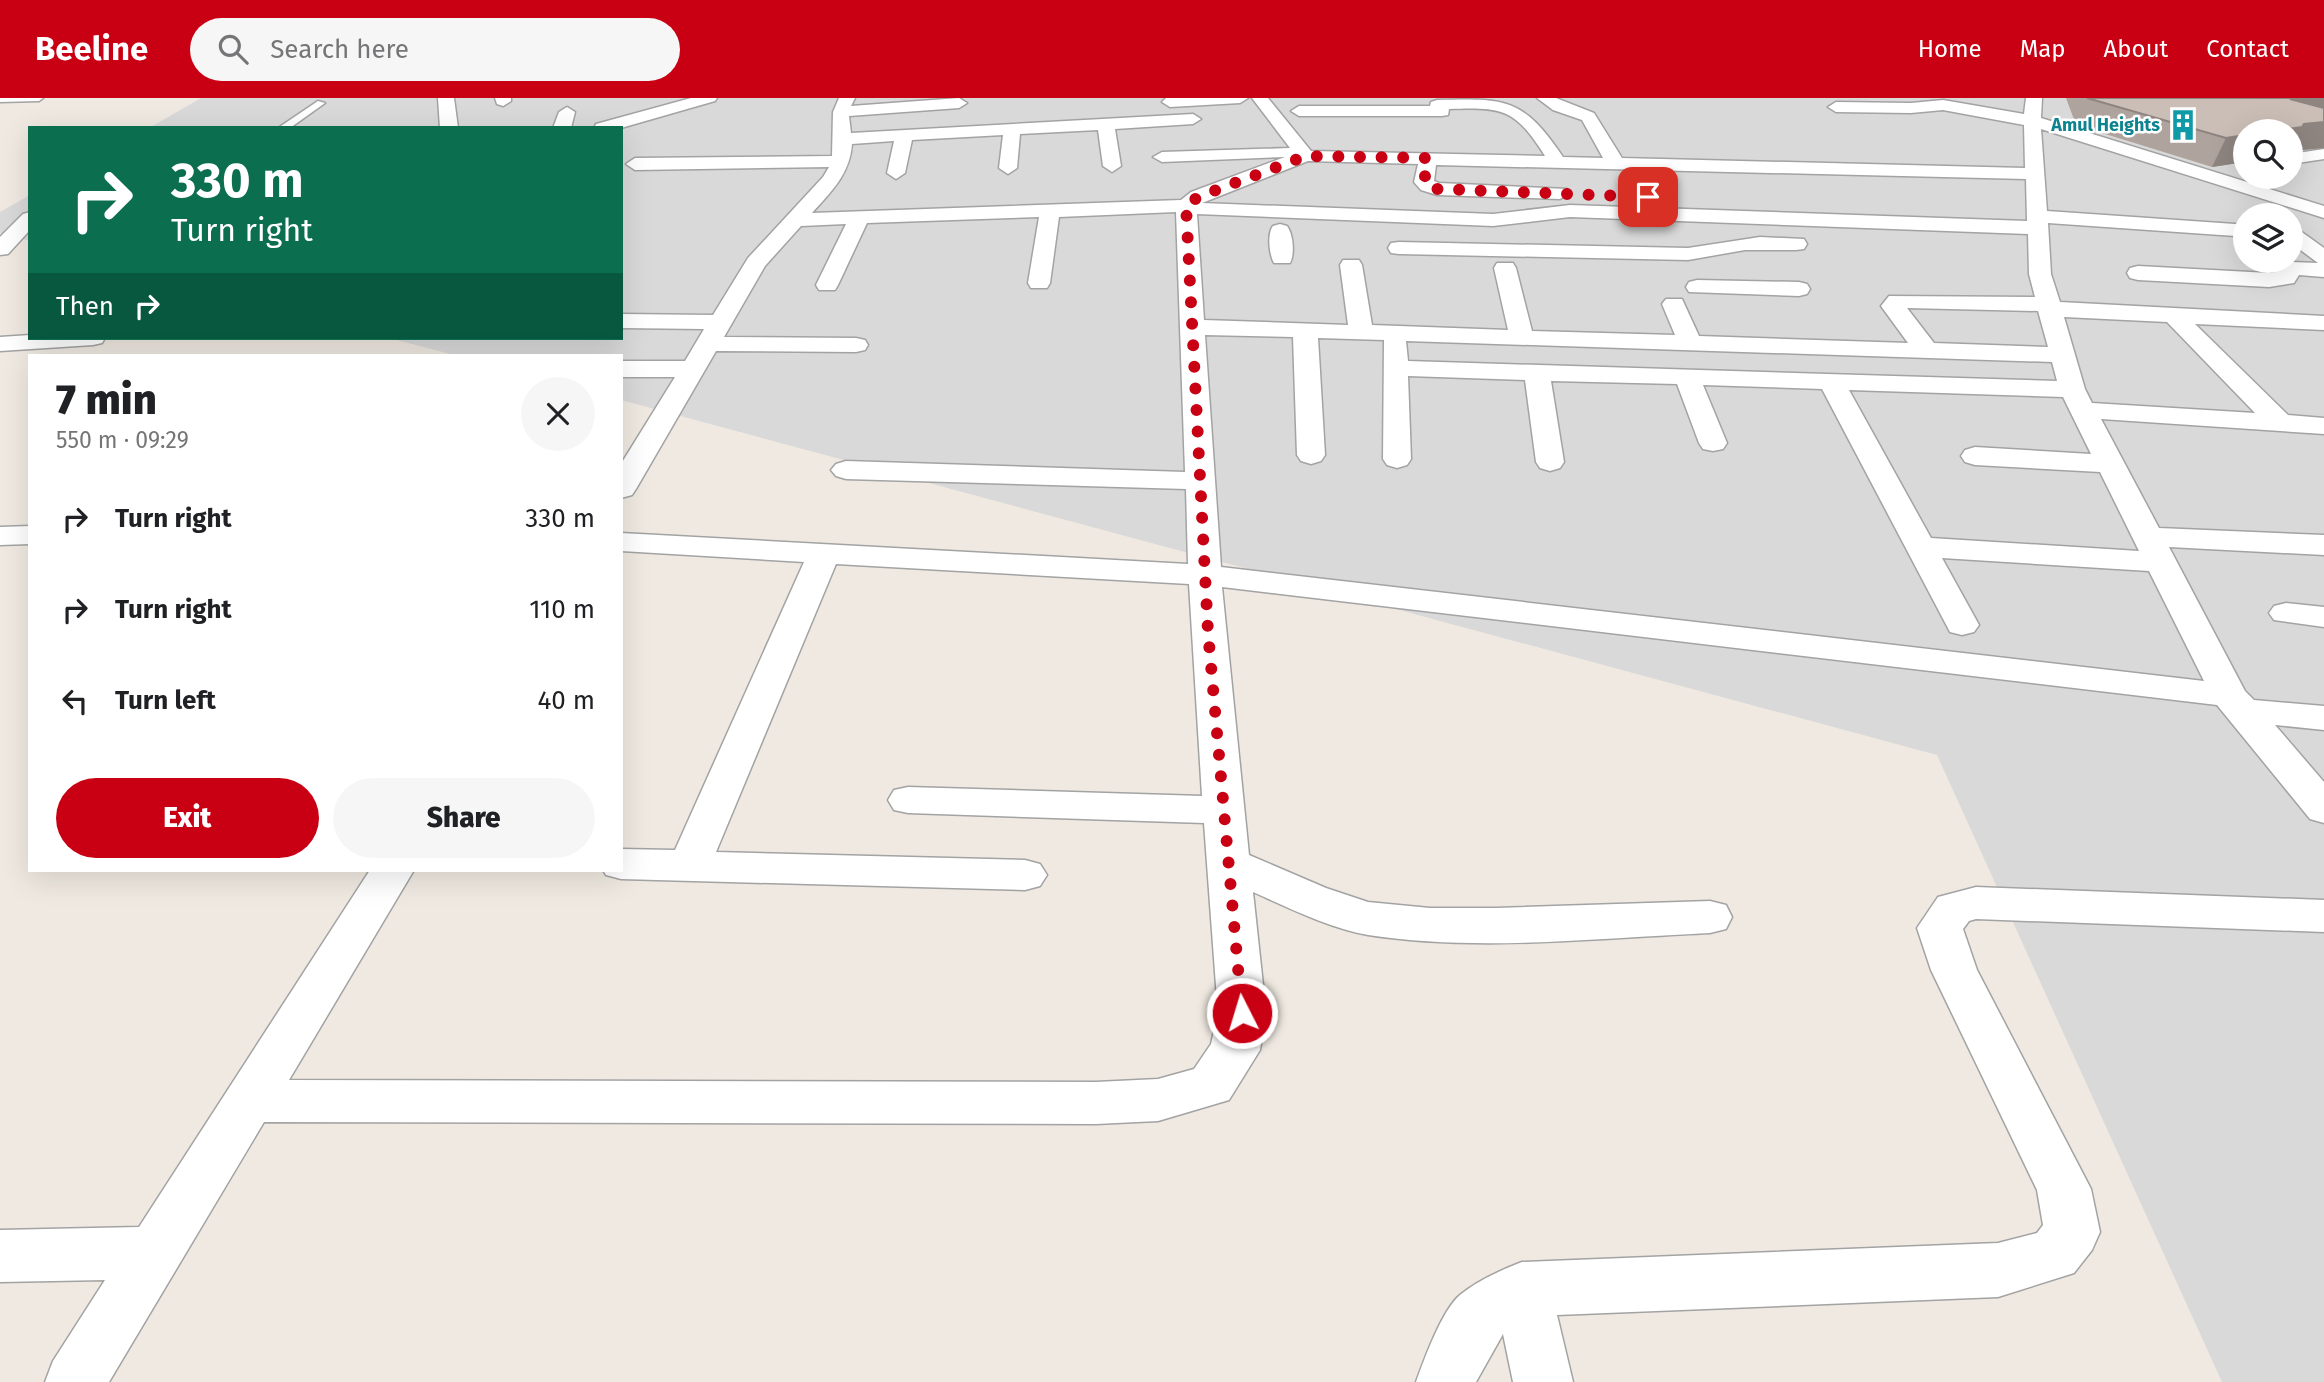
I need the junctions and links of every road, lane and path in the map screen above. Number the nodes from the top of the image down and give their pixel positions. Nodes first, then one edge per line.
1 (39, 98) edge
2 (446, 98) edge
3 (709, 98) edge
4 (1240, 98) edge
5 (1545, 98) edge
6 (1877, 98) edge
7 (0, 99) edge
8 (1170, 102) dead end
9 (321, 103) dead end
10 (961, 106) edge
11 (1836, 107) dead end
12 (1911, 108) junction
13 (2033, 110) edge
14 (1444, 116) edge
15 (1194, 119) dead end
16 (1136, 123) junction
17 (1106, 125) junction
18 (286, 126) edge
19 (449, 126) edge
20 (609, 126) edge
21 (1408, 126) dead end
22 (842, 127) edge
23 (1290, 128) edge
24 (1012, 130) junction
25 (904, 136) junction
26 (2324, 154) edge
27 (2303, 157) edge
28 (1162, 158) dead end
29 (1428, 158) junction
30 (1468, 158) junction
31 (1557, 161) junction
32 (1615, 162) junction
33 (635, 163) dead end
34 (1677, 164) junction
35 (1112, 166) dead end
36 (1008, 168) dead end
37 (2233, 168) edge
38 (896, 173) dead end
39 (2198, 173) junction
40 (2035, 174) junction
41 (1693, 187) dead end
42 (1050, 211) junction
43 (2211, 211) junction
44 (2322, 211) edge
45 (1187, 213) junction
46 (1713, 216) junction
47 (860, 217) junction
48 (2174, 218) junction
49 (28, 220) edge
50 (793, 220) junction
51 (2233, 228) edge
52 (1280, 230) junction
53 (2233, 232) edge
54 (1374, 234) dead end
55 (2031, 238) junction
56 (2303, 242) edge
57 (1816, 245) dead end
58 (28, 248) edge
59 (1399, 248) dead end
60 (0, 250) edge
61 (1282, 258) dead end
62 (2324, 258) edge
63 (1351, 264) dead end
64 (2303, 267) edge
65 (1505, 268) dead end
66 (2324, 270) edge
67 (2138, 272) dead end
68 (2289, 273) edge
69 (2232, 278) junction
70 (1039, 283) dead end
71 (827, 285) dead end
72 (1697, 287) dead end
73 (1743, 288) junction
74 (1799, 289) dead end
75 (1674, 304) dead end
76 (2049, 307) junction
77 (2174, 315) junction
78 (623, 321) edge
79 (720, 322) junction
80 (1193, 327) junction
81 (1305, 331) junction
82 (1361, 333) junction
83 (2320, 333) edge
84 (1395, 334) junction
85 (1522, 338) junction
86 (62, 340) edge
87 (1690, 343) junction
88 (0, 344) edge
89 (708, 344) junction
90 (856, 345) dead end
91 (1781, 346) junction
92 (1927, 351) junction
93 (2063, 355) junction
94 (1396, 368) junction
95 (623, 369) edge
96 (693, 369) junction
97 (1537, 372) junction
98 (1687, 377) junction
99 (1831, 382) junction
100 (2078, 400) junction
101 (2280, 423) junction
102 (2324, 426) edge
103 (1713, 443) dead end
104 (1311, 455) dead end
105 (1975, 456) dead end
106 (1397, 458) dead end
107 (1550, 462) dead end
108 (2111, 464) junction
109 (846, 470) dead end
110 (1200, 481) junction
111 (623, 486) edge
112 (0, 536) edge
113 (28, 536) edge
114 (623, 542) edge
115 (2324, 545) edge
116 (1920, 547) junction
117 (2155, 549) junction
118 (824, 554) junction
119 (1205, 575) junction
120 (2286, 613) dead end
121 (2324, 617) edge
122 (1962, 625) dead end
123 (2236, 703) junction
124 (2324, 718) edge
125 (908, 800) dead end
126 (2324, 809) edge
127 (1224, 810) junction
128 (1228, 863) junction
129 (623, 864) edge
130 (689, 866) junction
131 (390, 872) edge
132 (1025, 874) dead end
133 (2324, 916) edge
134 (1710, 917) dead end
135 (248, 1101) junction
136 (155, 1253) junction
137 (0, 1256) edge
138 (1522, 1289) junction
139 (75, 1382) edge
140 (1446, 1382) edge
141 (1544, 1382) edge

1 - 7 lane
2 - 19 street
3 - 20 street
4 - 8 street
5 - 32 street
6 - 12 street
9 - 18 lane
10 - 16 street
10 - 22 street
11 - 12 street
12 - 13 street
13 - 39 street
13 - 40 street
14 - 23 street
14 - 30 street
14 - 31 street
15 - 16 street
16 - 17 street
17 - 24 street
17 - 35 street
21 - 23 street
22 - 25 street
22 - 33 street
22 - 50 street
23 - 28 street
23 - 29 street
23 - 45 street
24 - 25 street
24 - 36 street
25 - 38 street
26 - 27 street
29 - 30 street
29 - 46 street
30 - 31 street
31 - 32 street
32 - 34 street
34 - 40 street
34 - 41 street
37 - 39 street
39 - 44 street
40 - 55 street
42 - 45 street
42 - 47 street
42 - 70 street
43 - 44 street
43 - 48 street
43 - 51 street
45 - 46 street
45 - 52 street
45 - 80 street
46 - 55 street
47 - 50 street
47 - 71 street
48 - 53 street
48 - 55 street
48 - 69 street
49 - 60 street
50 - 79 street
52 - 54 street
52 - 61 street
55 - 76 street
56 - 62 street
57 - 59 street
58 - 60 street
63 - 82 street
64 - 66 street
65 - 85 street
67 - 69 street
68 - 69 street
72 - 73 street
73 - 74 street
73 - 91 street
75 - 87 street
76 - 77 street
76 - 92 street
76 - 93 street
77 - 83 street
77 - 101 street
78 - 79 street
79 - 89 street
80 - 81 street
80 - 110 street
81 - 82 street
81 - 104 street
82 - 84 street
84 - 85 street
84 - 94 street
85 - 87 street
86 - 88 street
87 - 91 street
89 - 90 street
89 - 96 street
91 - 92 street
92 - 93 street
93 - 100 street
94 - 97 street
94 - 106 street
95 - 96 street
96 - 111 street
97 - 98 street
97 - 107 street
98 - 99 street
98 - 103 street
99 - 100 street
99 - 116 street
100 - 101 street
100 - 108 street
101 - 102 street
105 - 108 street
108 - 117 street
109 - 110 street
110 - 119 street
112 - 113 street
114 - 118 street
115 - 117 street
116 - 117 street
116 - 122 street
117 - 123 street
118 - 119 street
118 - 130 street
119 - 123 street
119 - 127 street
120 - 121 street
123 - 124 street
123 - 126 street
125 - 127 street
127 - 128 street
128 - 134 street
128 - 135 street
129 - 130 street
130 - 132 street
131 - 135 street
133 - 138 street
135 - 136 street
136 - 137 street
136 - 139 street
138 - 140 street
138 - 141 street

